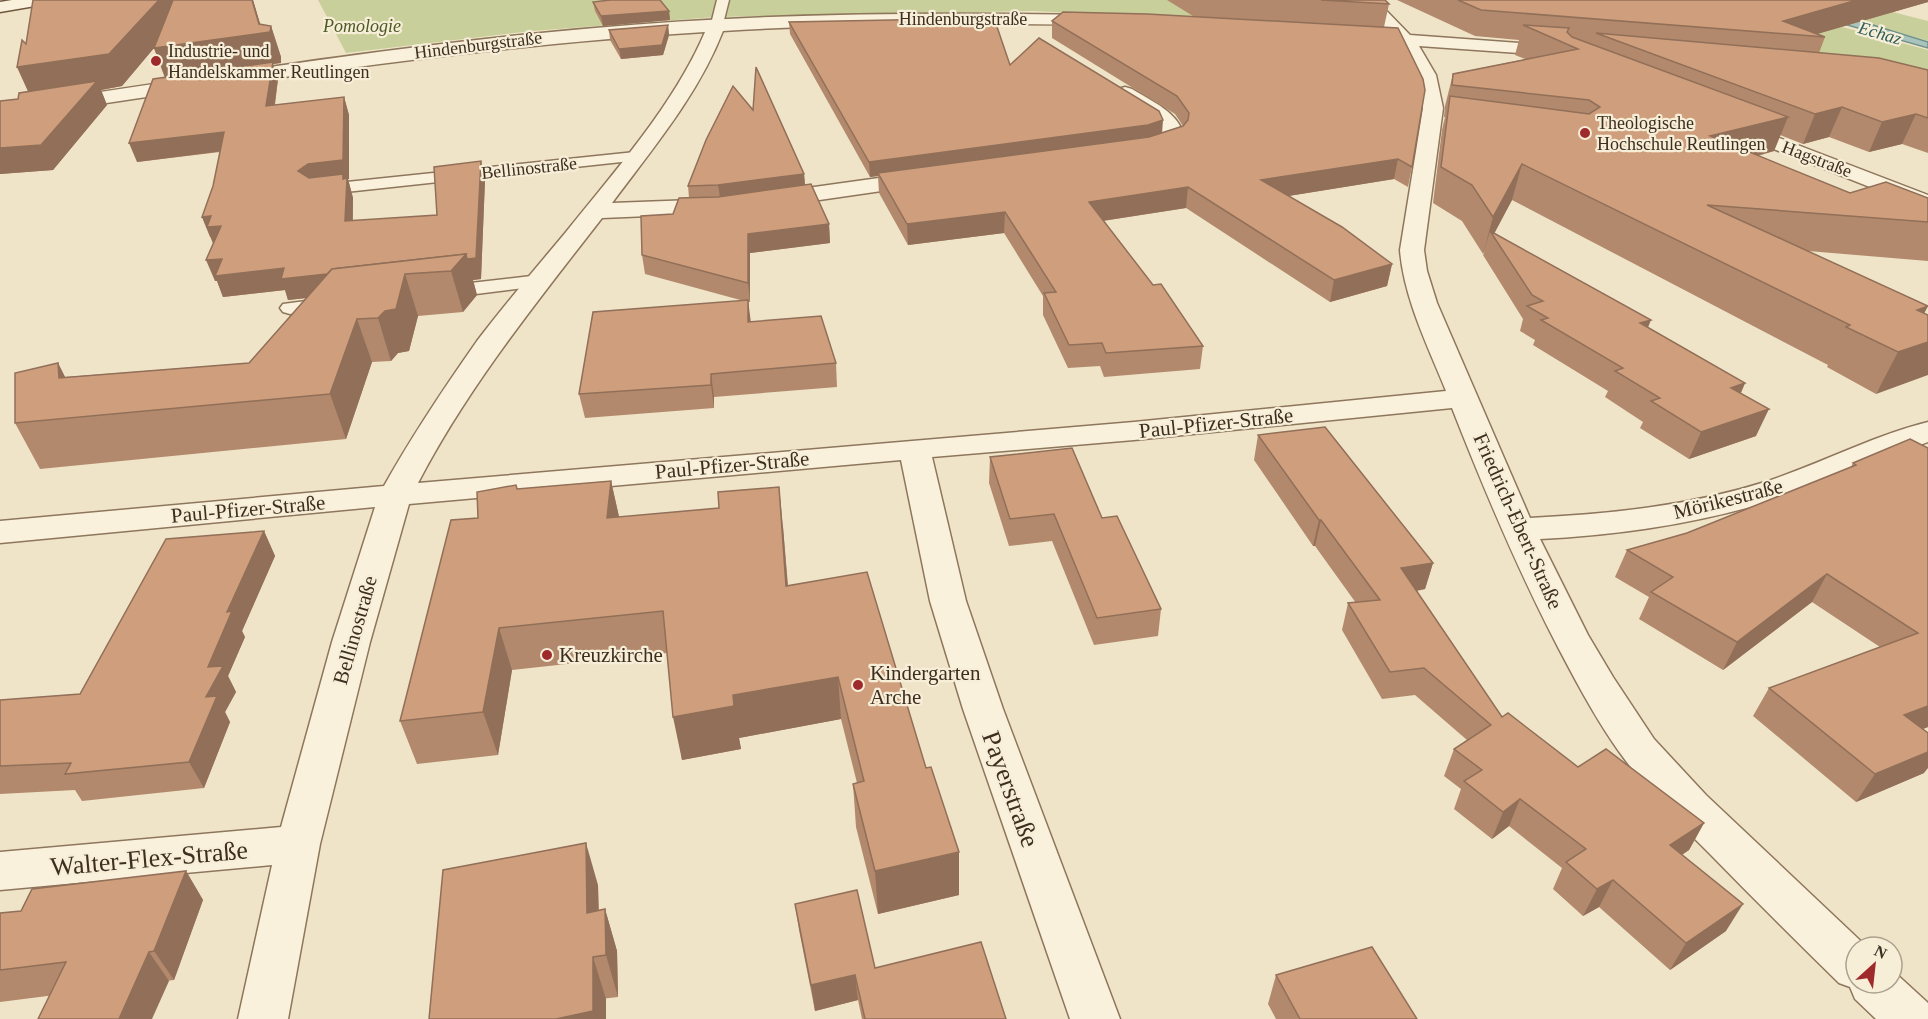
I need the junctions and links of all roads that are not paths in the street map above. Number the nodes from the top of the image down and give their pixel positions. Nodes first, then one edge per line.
1 (41, 0) edge
2 (1367, 0) edge
3 (0, 7) edge
4 (720, 12) edge
5 (1012, 18) junction
6 (1118, 21) edge
7 (1335, 34) edge
8 (1032, 36) dead end
9 (1406, 39) junction
10 (1577, 58) edge
11 (1112, 86) edge
12 (0, 113) edge
13 (1716, 120) edge
14 (1126, 151) edge
15 (635, 157) junction
16 (948, 176) edge
17 (315, 190) edge
18 (1928, 203) edge
19 (595, 211) junction
20 (540, 281) junction
21 (421, 294) edge
22 (350, 302) edge
23 (290, 308) dead end
24 (1465, 398) junction
25 (1928, 430) edge
26 (915, 450) junction
27 (395, 495) junction
28 (1519, 529) junction
29 (0, 532) edge
30 (298, 844) junction
31 (0, 871) edge
32 (1844, 956) edge
33 (1885, 995) edge
34 (263, 1019) edge
35 (1095, 1019) edge
36 (1910, 1019) edge

1 - 3 street
2 - 9 street, Friedrich-Ebert-Straße
4 - 5 street, Hindenburgstraße
4 - 12 street, Hindenburgstraße
4 - 15 street, Bellinostraße
5 - 6 street, Hindenburgstraße
5 - 8 street
7 - 9 street
9 - 10 street
9 - 24 street, Friedrich-Ebert-Straße
11 - 14 street
13 - 18 street, Hagstraße
15 - 17 lane, Bellinostraße
15 - 19 street, Bellinostraße
16 - 19 street
19 - 20 street, Bellinostraße
20 - 21 lane
20 - 27 street, Bellinostraße
22 - 23 lane
24 - 26 street, Paul-Pfizer-Straße
24 - 28 street, Friedrich-Ebert-Straße
25 - 28 street, Mörikestraße
26 - 27 street, Paul-Pfizer-Straße
26 - 35 street, Payerstraße
27 - 29 street, Paul-Pfizer-Straße
27 - 30 street, Bellinostraße
28 - 32 street, Friedrich-Ebert-Straße
30 - 31 street, Walter-Flex-Straße
30 - 34 street, Bellinostraße
33 - 36 street

